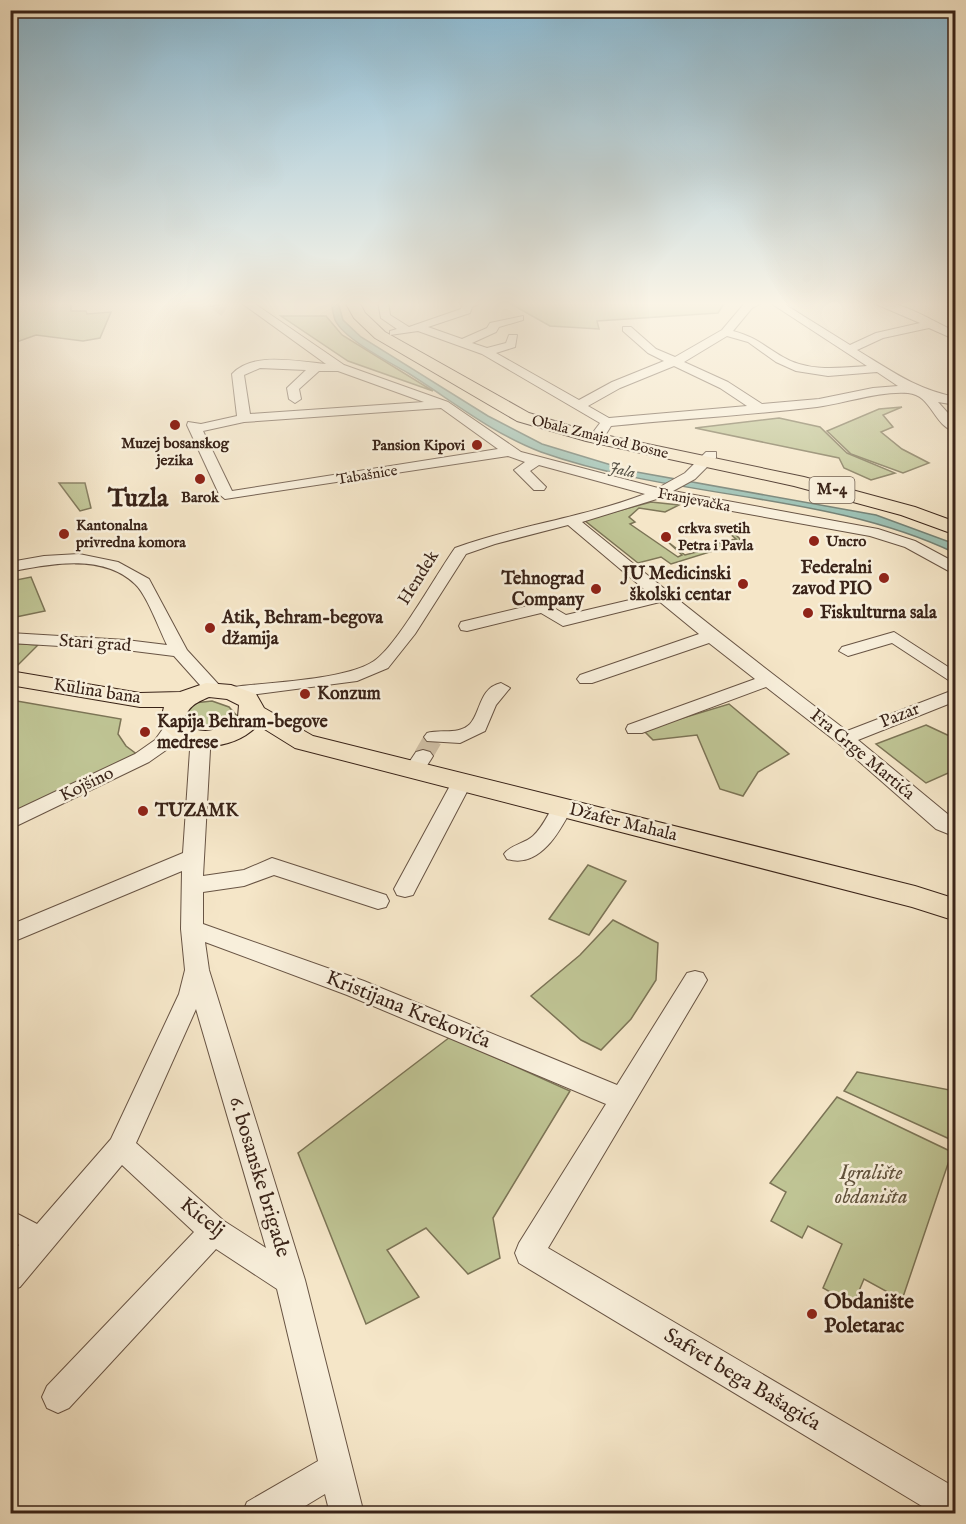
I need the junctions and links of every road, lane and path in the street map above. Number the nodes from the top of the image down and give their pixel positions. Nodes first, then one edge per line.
1 (239, 373) edge
2 (309, 373) edge
3 (354, 373) edge
4 (447, 373) edge
5 (469, 373) edge
6 (522, 373) edge
7 (649, 373) edge
8 (696, 373) edge
9 (883, 373) edge
10 (911, 389) junction
11 (928, 396) junction
12 (295, 399) dead end
13 (956, 402) edge
14 (444, 405) junction
15 (578, 406) junction
16 (758, 407) junction
17 (244, 418) junction
18 (604, 427) junction
19 (956, 428) edge
20 (511, 451) junction
21 (536, 461) junction
22 (702, 464) junction
23 (539, 487) dead end
24 (664, 490) junction
25 (565, 520) junction
26 (956, 521) edge
27 (956, 529) edge
28 (10, 567) edge
29 (956, 570) edge
30 (666, 596) junction
31 (466, 626) dead end
32 (711, 636) junction
33 (10, 638) edge
34 (848, 651) dead end
35 (179, 652) junction
36 (10, 678) edge
37 (586, 679) dead end
38 (768, 680) junction
39 (956, 680) edge
40 (501, 688) dead end
41 (10, 690) edge
42 (956, 694) edge
43 (227, 697) junction
44 (635, 729) dead end
45 (192, 736) junction
46 (290, 736) junction
47 (434, 736) dead end
48 (845, 739) junction
49 (462, 782) junction
50 (562, 808) junction
51 (10, 822) edge
52 (956, 830) edge
53 (515, 854) dead end
54 (194, 857) junction
55 (192, 885) junction
56 (405, 889) dead end
57 (378, 901) dead end
58 (956, 910) edge
59 (192, 928) junction
60 (10, 936) edge
61 (197, 970) junction
62 (695, 980) dead end
63 (622, 1099) junction
64 (121, 1147) junction
65 (10, 1222) edge
66 (214, 1231) junction
67 (39, 1242) junction
68 (10, 1277) edge
69 (290, 1280) junction
70 (58, 1397) dead end
71 (335, 1469) junction
72 (956, 1507) edge
73 (260, 1514) edge
74 (347, 1514) edge

1 - 17 street
2 - 12 street
3 - 14 street, Franjevačka
4 - 22 main road, Obala Zmaja od Bosne / M-4
5 - 18 main road, Obala Zmaja od Bosne / M-4
6 - 15 street
7 - 15 street
8 - 16 street
9 - 10 street
10 - 11 street
10 - 16 street
11 - 13 street
11 - 19 street
14 - 17 street
14 - 20 street, Franjevačka
15 - 18 street
16 - 18 street
17 - 20 street, Tabašnice
18 - 22 main road, Obala Zmaja od Bosne / M-4
20 - 21 street, Franjevačka
21 - 23 street
21 - 24 street, Franjevačka
22 - 24 street
22 - 26 main road, Obala Zmaja od Bosne / M-4
22 - 27 main road, Obala Zmaja od Bosne / M-4
24 - 25 street, Hendek
24 - 29 street, Franjevačka
25 - 30 street, Fra Grge Martića
25 - 43 street, Hendek
28 - 35 street
30 - 31 street
30 - 32 street, Fra Grge Martića
32 - 37 street
32 - 38 street, Fra Grge Martića
33 - 35 street, Stari grad
34 - 39 street
35 - 43 street
36 - 43 main road, Kulina bana
38 - 44 street
38 - 48 street, Fra Grge Martića
40 - 47 street
41 - 45 main road, Kulina bana
42 - 48 street, Pazar
43 - 45 main road
43 - 45 main road
43 - 46 main road, Džafer Mahala
45 - 46 main road, Džafer Mahala
45 - 51 street, Kojšino
45 - 54 street, 6. bosanske brigade
46 - 49 main road, Džafer Mahala
48 - 52 street, Fra Grge Martića
49 - 50 main road, Džafer Mahala
49 - 56 street
50 - 53 street
50 - 58 main road, Džafer Mahala
54 - 55 street, 6. bosanske brigade
54 - 60 street
55 - 57 street
55 - 59 street, 6. bosanske brigade
59 - 61 street, 6. bosanske brigade
59 - 63 street, Kristijana Krekovića
61 - 64 street
61 - 69 street, 6. bosanske brigade
62 - 63 street
63 - 72 street, Safvet bega Bašagića
64 - 66 street, Kicelj
64 - 67 street
65 - 67 street
66 - 69 street, Kicelj
66 - 70 street
67 - 68 street
69 - 71 street, 6. bosanske brigade
71 - 73 street
71 - 74 street, 6. bosanske brigade

